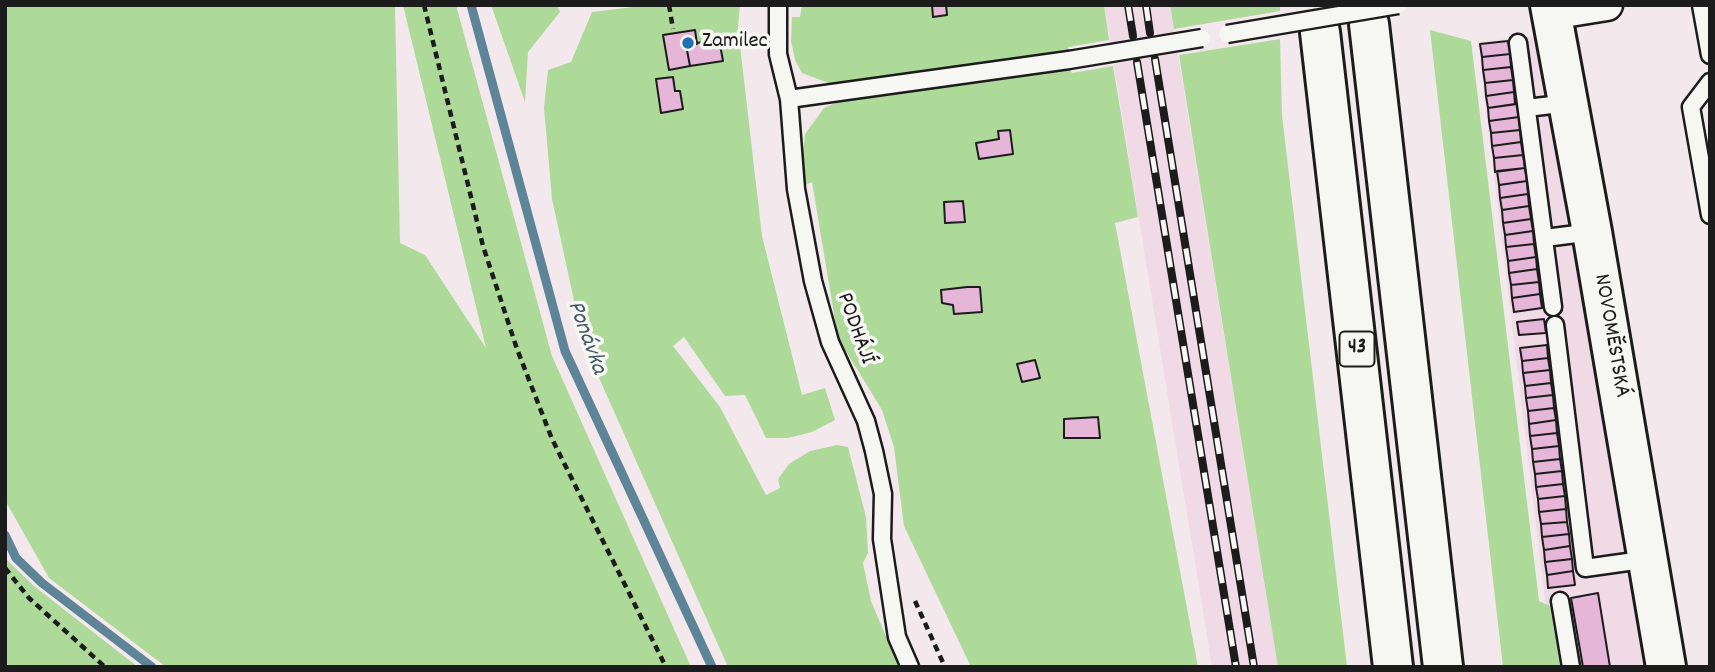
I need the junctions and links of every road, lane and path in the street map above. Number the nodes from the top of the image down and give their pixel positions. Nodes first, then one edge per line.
1 (424, 5) edge
2 (669, 5) edge
3 (1607, 5) edge
4 (1701, 5) edge
5 (774, 8) edge
6 (1551, 10) edge
7 (1384, 15) edge
8 (673, 29) dead end
9 (1320, 32) dead end
10 (1518, 43) dead end
11 (1710, 55) edge
12 (1710, 82) edge
13 (789, 99) junction
14 (1568, 103) junction
15 (1527, 108) junction
16 (1710, 215) edge
17 (1592, 232) junction
18 (1545, 238) junction
19 (1553, 307) dead end
20 (1555, 326) dead end
21 (1648, 559) junction
22 (5, 569) edge
23 (1560, 601) dead end
24 (105, 667) edge
25 (666, 667) edge
26 (910, 667) edge
27 (1393, 667) edge
28 (1443, 667) edge
29 (1571, 667) edge
30 (1666, 667) edge

1 - 25 path
2 - 8 path
3 - 6 street
4 - 11 lane
5 - 13 lane, PODHÁJÍ
6 - 14 main road, NOVOMĚSTSKÁ
7 - 13 lane, bridge
7 - 28 main road, 43
9 - 27 main road, 43
10 - 15 lane
12 - 16 lane
13 - 26 lane, PODHÁJÍ
14 - 15 lane
14 - 17 main road, NOVOMĚSTSKÁ
15 - 18 lane
17 - 18 lane
17 - 21 main road, NOVOMĚSTSKÁ
18 - 19 lane
20 - 21 lane
21 - 30 main road, NOVOMĚSTSKÁ
22 - 24 path
23 - 29 lane

